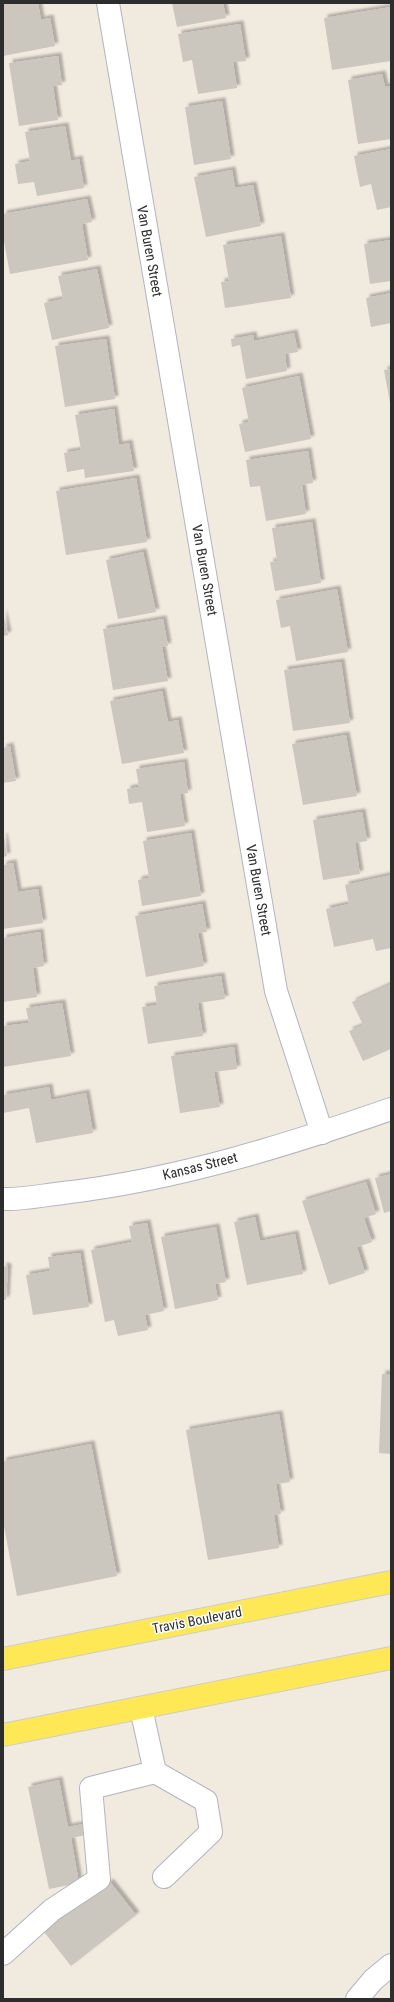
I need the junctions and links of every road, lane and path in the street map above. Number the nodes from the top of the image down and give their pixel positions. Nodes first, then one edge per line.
1 (108, 3) edge
2 (391, 1109) edge
3 (322, 1133) junction
4 (3, 1199) edge
5 (391, 1582) edge
6 (391, 1658) edge
7 (3, 1659) edge
8 (141, 1708) junction
9 (3, 1735) edge
10 (155, 1772) junction
11 (164, 1877) dead end
12 (3, 1954) edge
13 (391, 1965) edge
14 (357, 1999) edge

1 - 3 street, Van Buren Street
2 - 3 street, Kansas Street
3 - 4 street, Kansas Street
5 - 7 main road, Travis Boulevard
6 - 8 main road
8 - 9 main road
8 - 10 street
10 - 11 street
10 - 12 street
13 - 14 street

